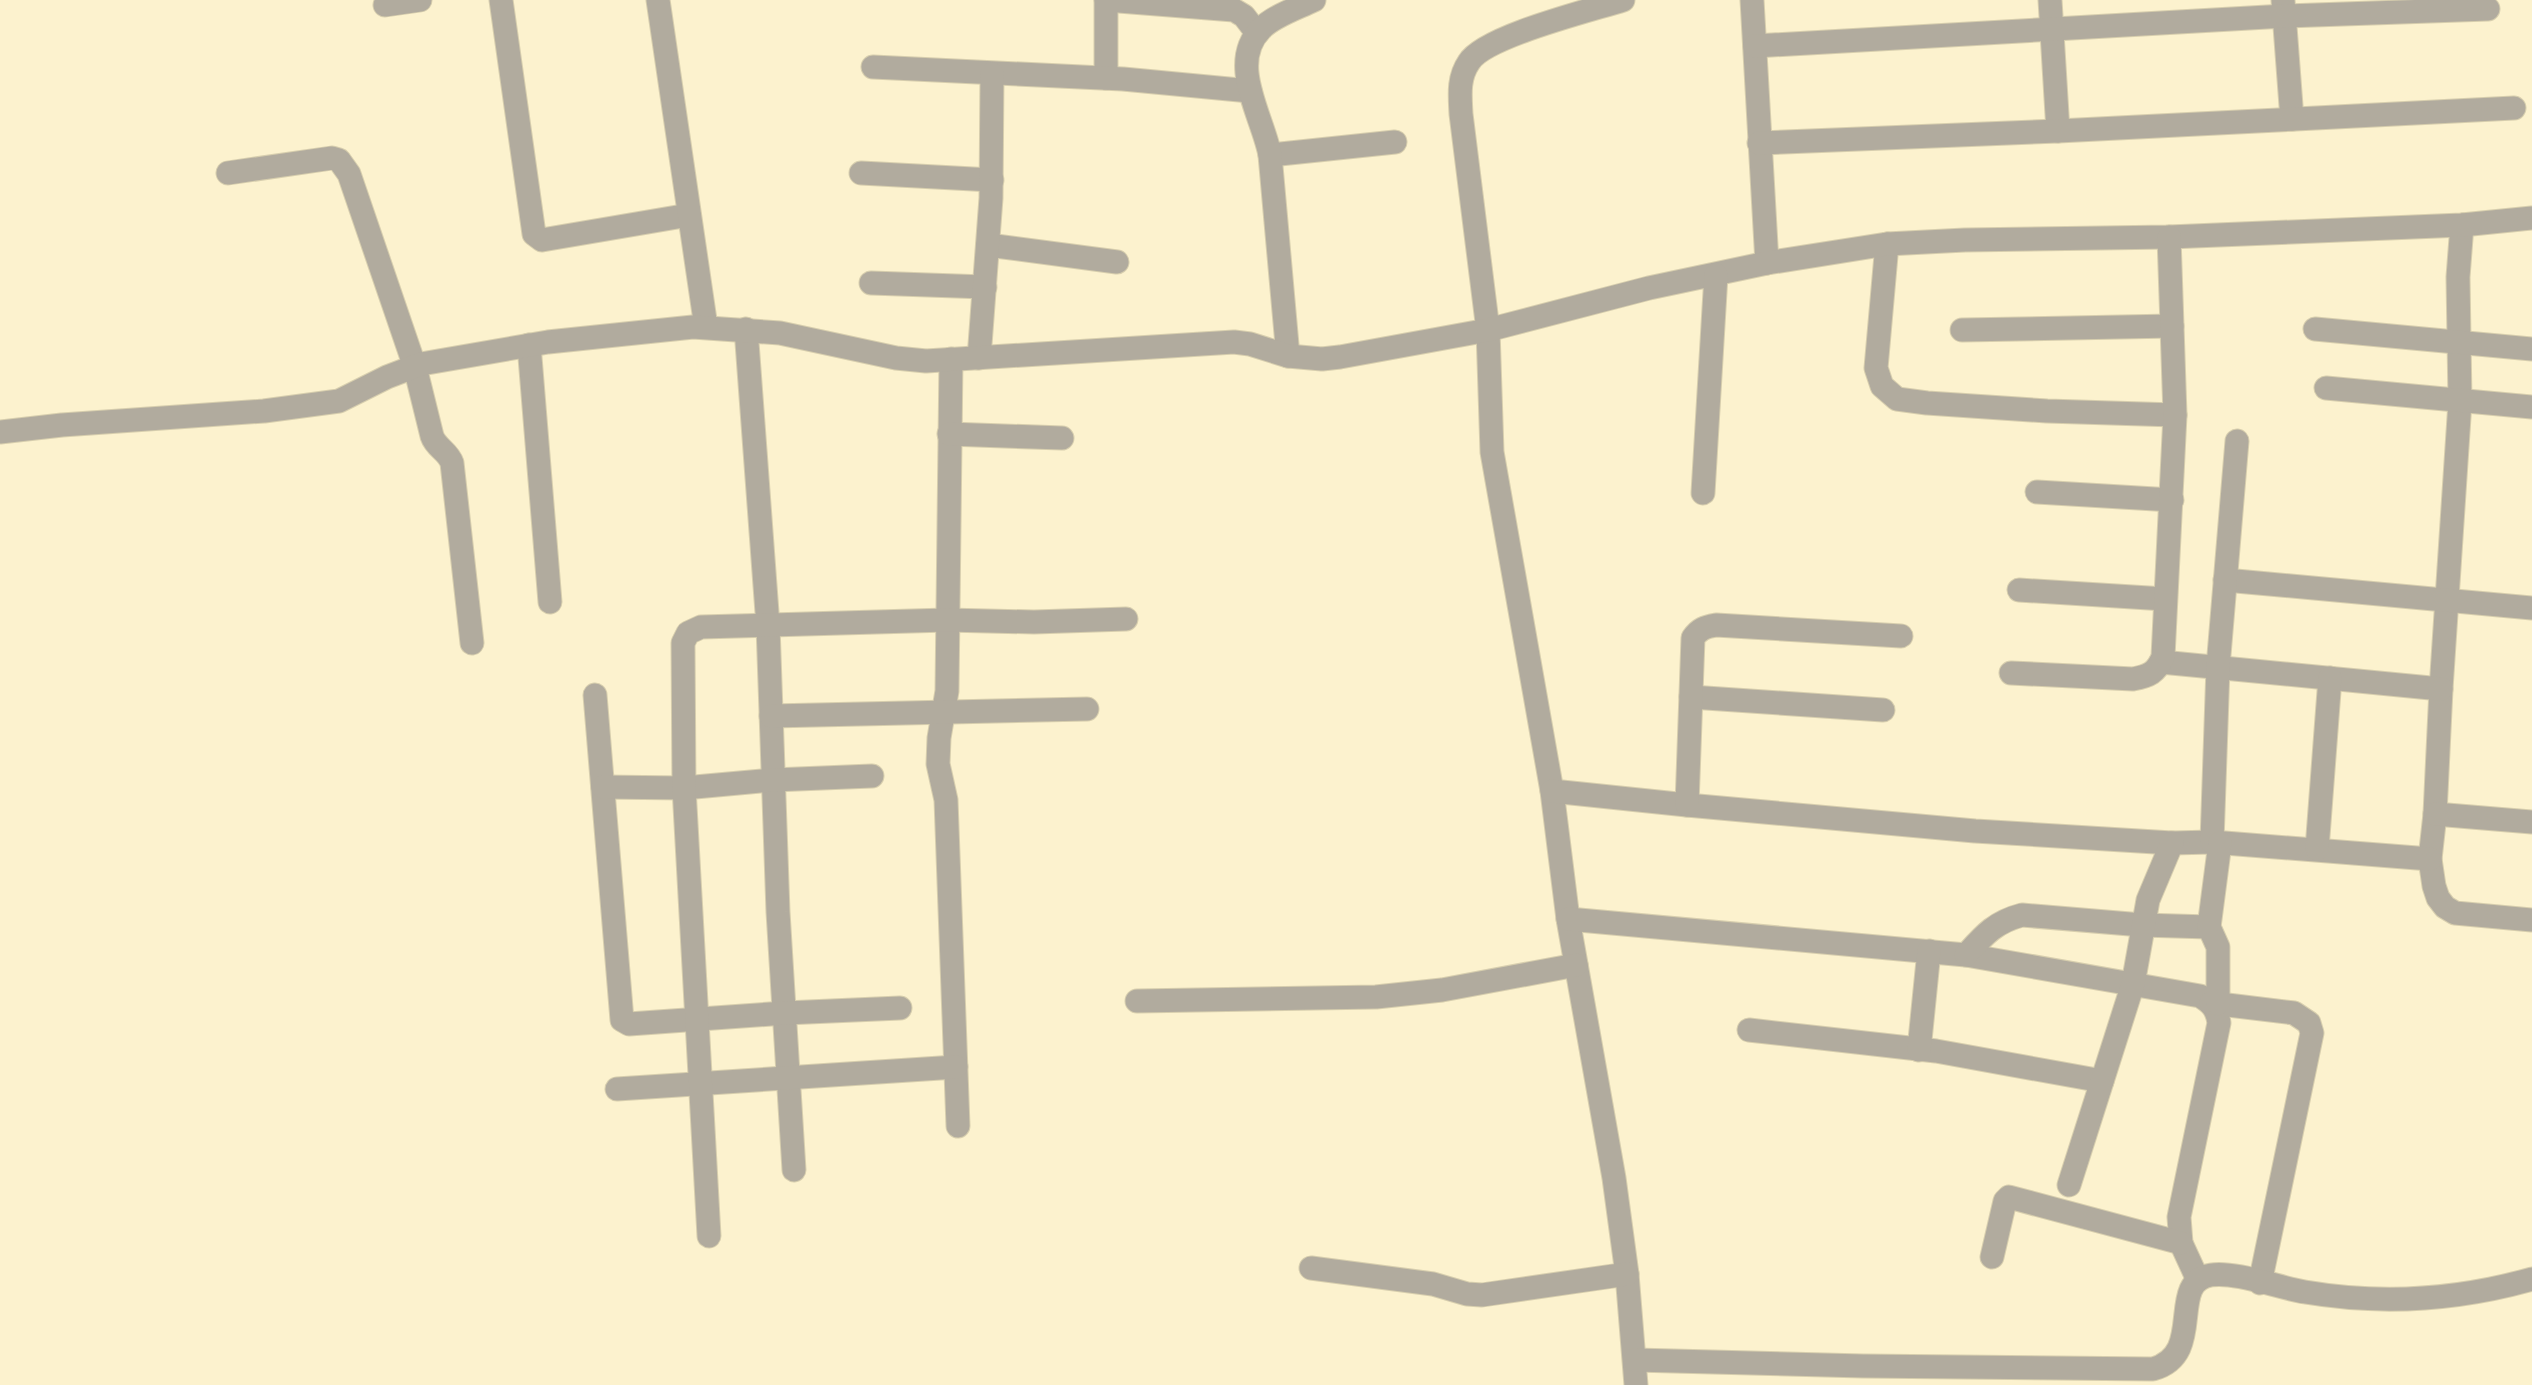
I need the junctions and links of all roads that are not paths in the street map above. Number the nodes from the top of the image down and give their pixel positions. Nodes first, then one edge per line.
1 (421, 0) edge
2 (501, 0) edge
3 (658, 0) edge
4 (1106, 0) edge
5 (1314, 0) edge
6 (1623, 0) edge
7 (1752, 0) edge
8 (2050, 0) edge
9 (1182, 3) edge
10 (385, 5) dead end
11 (2386, 6) edge
12 (2284, 8) edge
13 (2488, 9) dead end
14 (2052, 29) junction
15 (1257, 33) junction
16 (1755, 46) junction
17 (873, 67) dead end
18 (992, 74) junction
19 (1106, 78) junction
20 (1250, 91) junction
21 (2514, 108) dead end
22 (2292, 119) junction
23 (2058, 131) junction
24 (1395, 142) dead end
25 (1759, 143) junction
26 (1270, 155) junction
27 (228, 173) dead end
28 (861, 173) dead end
29 (992, 180) junction
30 (689, 215) junction
31 (2532, 218) edge
32 (2462, 225) junction
33 (2169, 237) junction
34 (1886, 244) junction
35 (988, 245) junction
36 (1117, 262) dead end
37 (1767, 263) junction
38 (1716, 275) junction
39 (870, 283) dead end
40 (985, 287) junction
41 (2172, 326) junction
42 (706, 327) junction
43 (746, 329) junction
44 (2315, 329) dead end
45 (1488, 330) junction
46 (1962, 330) dead end
47 (2460, 341) junction
48 (529, 345) junction
49 (2532, 349) edge
50 (1288, 356) junction
51 (979, 358) junction
52 (951, 359) junction
53 (415, 367) junction
54 (2326, 388) dead end
55 (2460, 402) junction
56 (2532, 407) edge
57 (2175, 415) junction
58 (0, 432) edge
59 (949, 434) junction
60 (1062, 438) dead end
61 (2236, 441) dead end
62 (2037, 492) dead end
63 (1703, 493) dead end
64 (2172, 500) junction
65 (2225, 580) junction
66 (2019, 590) dead end
67 (2165, 599) junction
68 (2446, 600) junction
69 (550, 602) dead end
70 (2532, 608) edge
71 (1126, 619) dead end
72 (947, 620) junction
73 (768, 626) junction
74 (1901, 636) dead end
75 (472, 643) dead end
76 (2161, 662) junction
77 (2218, 667) junction
78 (2011, 673) dead end
79 (2330, 678) junction
80 (2441, 689) junction
81 (595, 695) dead end
82 (1691, 698) junction
83 (1087, 709) dead end
84 (1883, 710) dead end
85 (944, 712) junction
86 (771, 716) junction
87 (872, 776) dead end
88 (773, 780) junction
89 (603, 787) junction
90 (684, 788) junction
91 (1552, 791) junction
92 (1687, 806) junction
93 (2435, 814) junction
94 (2532, 822) edge
95 (2172, 843) junction
96 (2216, 843) junction
97 (2317, 849) junction
98 (2430, 859) junction
99 (1568, 919) junction
100 (2532, 920) edge
101 (2142, 925) junction
102 (2209, 927) junction
103 (1929, 951) junction
104 (1966, 955) junction
105 (1576, 965) junction
106 (2133, 984) junction
107 (1137, 1002) dead end
108 (2215, 1003) junction
109 (900, 1008) dead end
110 (785, 1013) junction
111 (698, 1020) junction
112 (1749, 1030) dead end
113 (1919, 1049) junction
114 (956, 1067) junction
115 (789, 1077) junction
116 (2102, 1081) junction
117 (702, 1083) junction
118 (617, 1089) dead end
119 (958, 1126) dead end
120 (794, 1170) dead end
121 (2069, 1185) dead end
122 (709, 1236) dead end
123 (2181, 1243) junction
124 (1992, 1257) dead end
125 (1311, 1268) dead end
126 (1627, 1274) junction
127 (2532, 1279) edge
128 (2198, 1280) junction
129 (2260, 1283) junction
130 (1635, 1360) junction
131 (1636, 1385) edge

1 - 10 street
2 - 30 street
3 - 30 street
4 - 9 street
4 - 19 street
5 - 15 street
6 - 45 street
7 - 16 street
8 - 14 street
9 - 15 street
11 - 12 street
11 - 13 street
12 - 14 street
12 - 22 street
14 - 16 street
14 - 23 street
15 - 20 street
16 - 25 street
17 - 18 street
18 - 19 street
18 - 29 street
19 - 20 street
20 - 26 street
21 - 22 street
22 - 23 street
23 - 25 street
24 - 26 street
25 - 37 street
26 - 50 street
27 - 53 street
28 - 29 street
29 - 35 street
30 - 42 street
31 - 32 street
32 - 33 street
32 - 47 street
33 - 34 street
33 - 41 street
34 - 37 street
34 - 57 street
35 - 36 street
35 - 40 street
37 - 38 street
38 - 45 street
38 - 63 street
39 - 40 street
40 - 51 street
41 - 46 street
41 - 57 street
42 - 43 street
42 - 48 street
43 - 52 street
43 - 73 street
44 - 47 street
45 - 50 street
45 - 91 street
47 - 49 street
47 - 55 street
48 - 53 street
48 - 69 street
50 - 51 street
51 - 52 street
52 - 59 street
53 - 58 street
53 - 75 street
54 - 55 street
55 - 56 street
55 - 68 street
57 - 64 street
59 - 60 street
59 - 72 street
61 - 65 street
62 - 64 street
64 - 67 street
65 - 68 street
65 - 77 street
66 - 67 street
67 - 76 street
68 - 70 street
68 - 80 street
71 - 72 street
72 - 73 street
72 - 85 street
73 - 86 street
73 - 90 street
74 - 82 street
76 - 77 street
76 - 78 street
77 - 79 street
77 - 96 street
79 - 80 street
79 - 97 street
80 - 93 street
81 - 89 street
82 - 84 street
82 - 92 street
83 - 85 street
85 - 86 street
85 - 114 street
86 - 88 street
87 - 88 street
88 - 90 street
88 - 110 street
89 - 90 street
89 - 111 street
90 - 111 street
91 - 92 street
91 - 99 street
92 - 95 street
93 - 94 street
93 - 98 street
95 - 96 street
95 - 101 street
96 - 97 street
96 - 102 street
97 - 98 street
98 - 100 street
99 - 103 street
99 - 105 street
101 - 102 street
101 - 104 street
101 - 106 street
102 - 108 street
103 - 104 street
103 - 113 street
104 - 106 street
105 - 107 street
105 - 126 street
106 - 108 street
106 - 116 street
108 - 123 street
108 - 129 street
109 - 110 street
110 - 111 street
110 - 115 street
111 - 117 street
112 - 113 street
113 - 116 street
114 - 115 street
114 - 119 street
115 - 117 street
115 - 120 street
116 - 121 street
117 - 118 street
117 - 122 street
123 - 124 street
123 - 128 street
125 - 126 street
126 - 130 street
127 - 129 street
128 - 129 street
128 - 130 street
130 - 131 street

